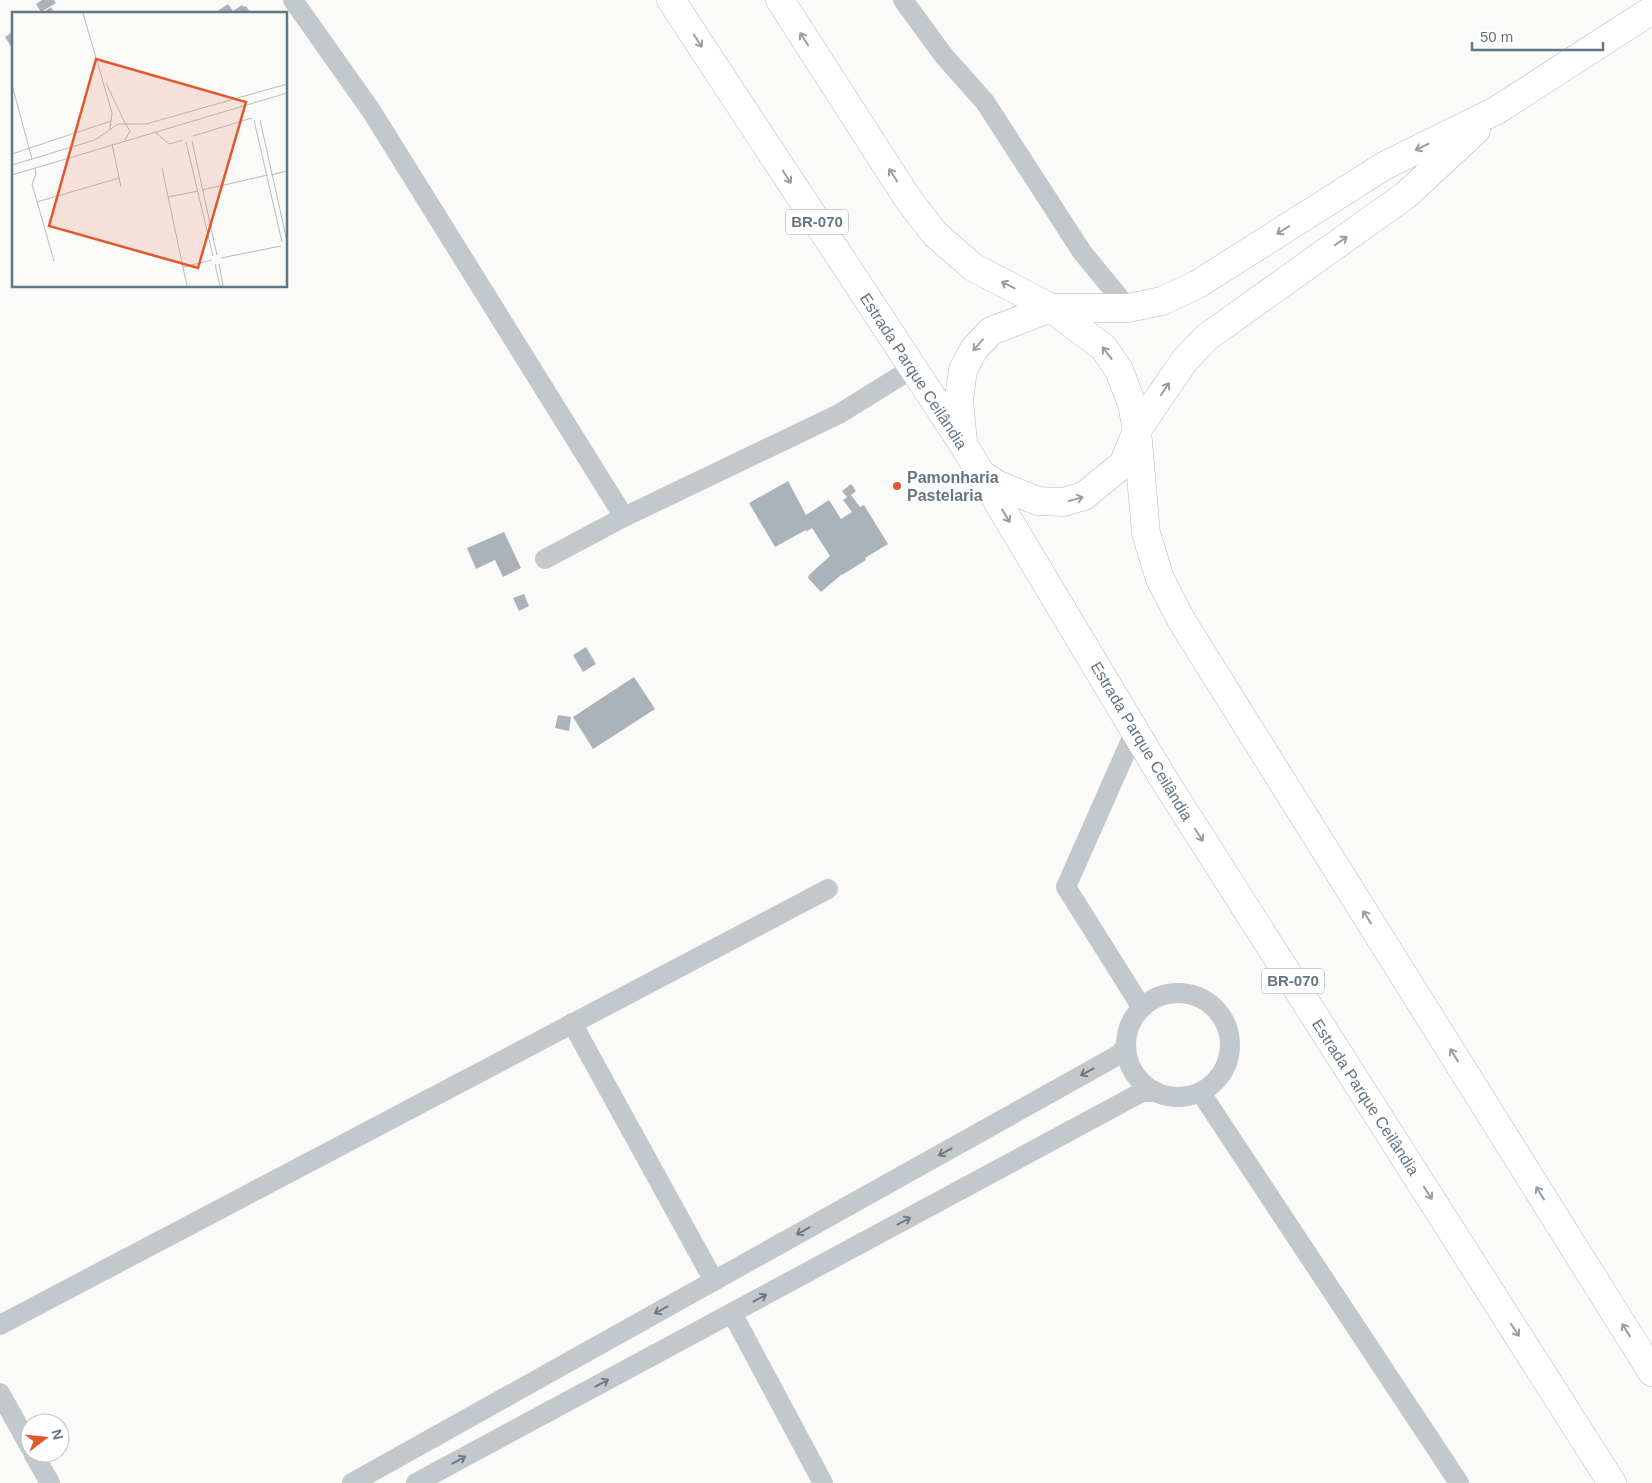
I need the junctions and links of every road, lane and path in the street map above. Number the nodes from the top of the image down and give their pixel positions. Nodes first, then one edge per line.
1 (293, 0) edge
2 (671, 0) edge
3 (780, 0) edge
4 (903, 0) edge
5 (1652, 10) edge
6 (1497, 110) junction
7 (1051, 308) junction
8 (1128, 308) junction
9 (913, 368) junction
10 (1138, 430) junction
11 (963, 444) junction
12 (981, 474) junction
13 (624, 517) junction
14 (545, 559) dead end
15 (1135, 731) junction
16 (828, 888) dead end
17 (1142, 1008) junction
18 (572, 1023) junction
19 (1126, 1045) junction
20 (1156, 1092) junction
21 (1201, 1093) junction
22 (714, 1281) junction
23 (732, 1313) junction
24 (0, 1326) edge
25 (1652, 1372) edge
26 (0, 1393) edge
27 (20, 1429) edge
28 (39, 1463) edge
29 (50, 1483) edge
30 (352, 1483) edge
31 (416, 1483) edge
32 (824, 1483) edge
33 (1459, 1483) edge
34 (1612, 1483) edge

1 - 13 street
2 -> 9 main road, Estrada Parque Ceilândia / BR-070
7 -> 3 main road
4 - 8 street
5 - 6 main road
6 -> 8 main road
10 -> 6 main road
7 - 8 main road
10 -> 7 main road
7 -> 11 main road
9 - 11 main road, Estrada Parque Ceilândia / BR-070
9 - 13 street
12 -> 10 main road
25 -> 10 main road
11 - 12 main road, Estrada Parque Ceilândia / BR-070
12 -> 15 main road, Estrada Parque Ceilândia / BR-070
13 - 14 street
15 - 17 street
15 -> 34 main road, Estrada Parque Ceilândia / BR-070
16 - 18 street
17 - 19 street
17 - 21 street
18 - 22 street
18 - 24 street
19 - 20 street
19 -> 22 street
20 - 21 street
23 -> 20 street
21 - 33 street
22 -> 30 street
31 -> 23 street
23 - 32 street
26 - 27 street
28 - 29 street

